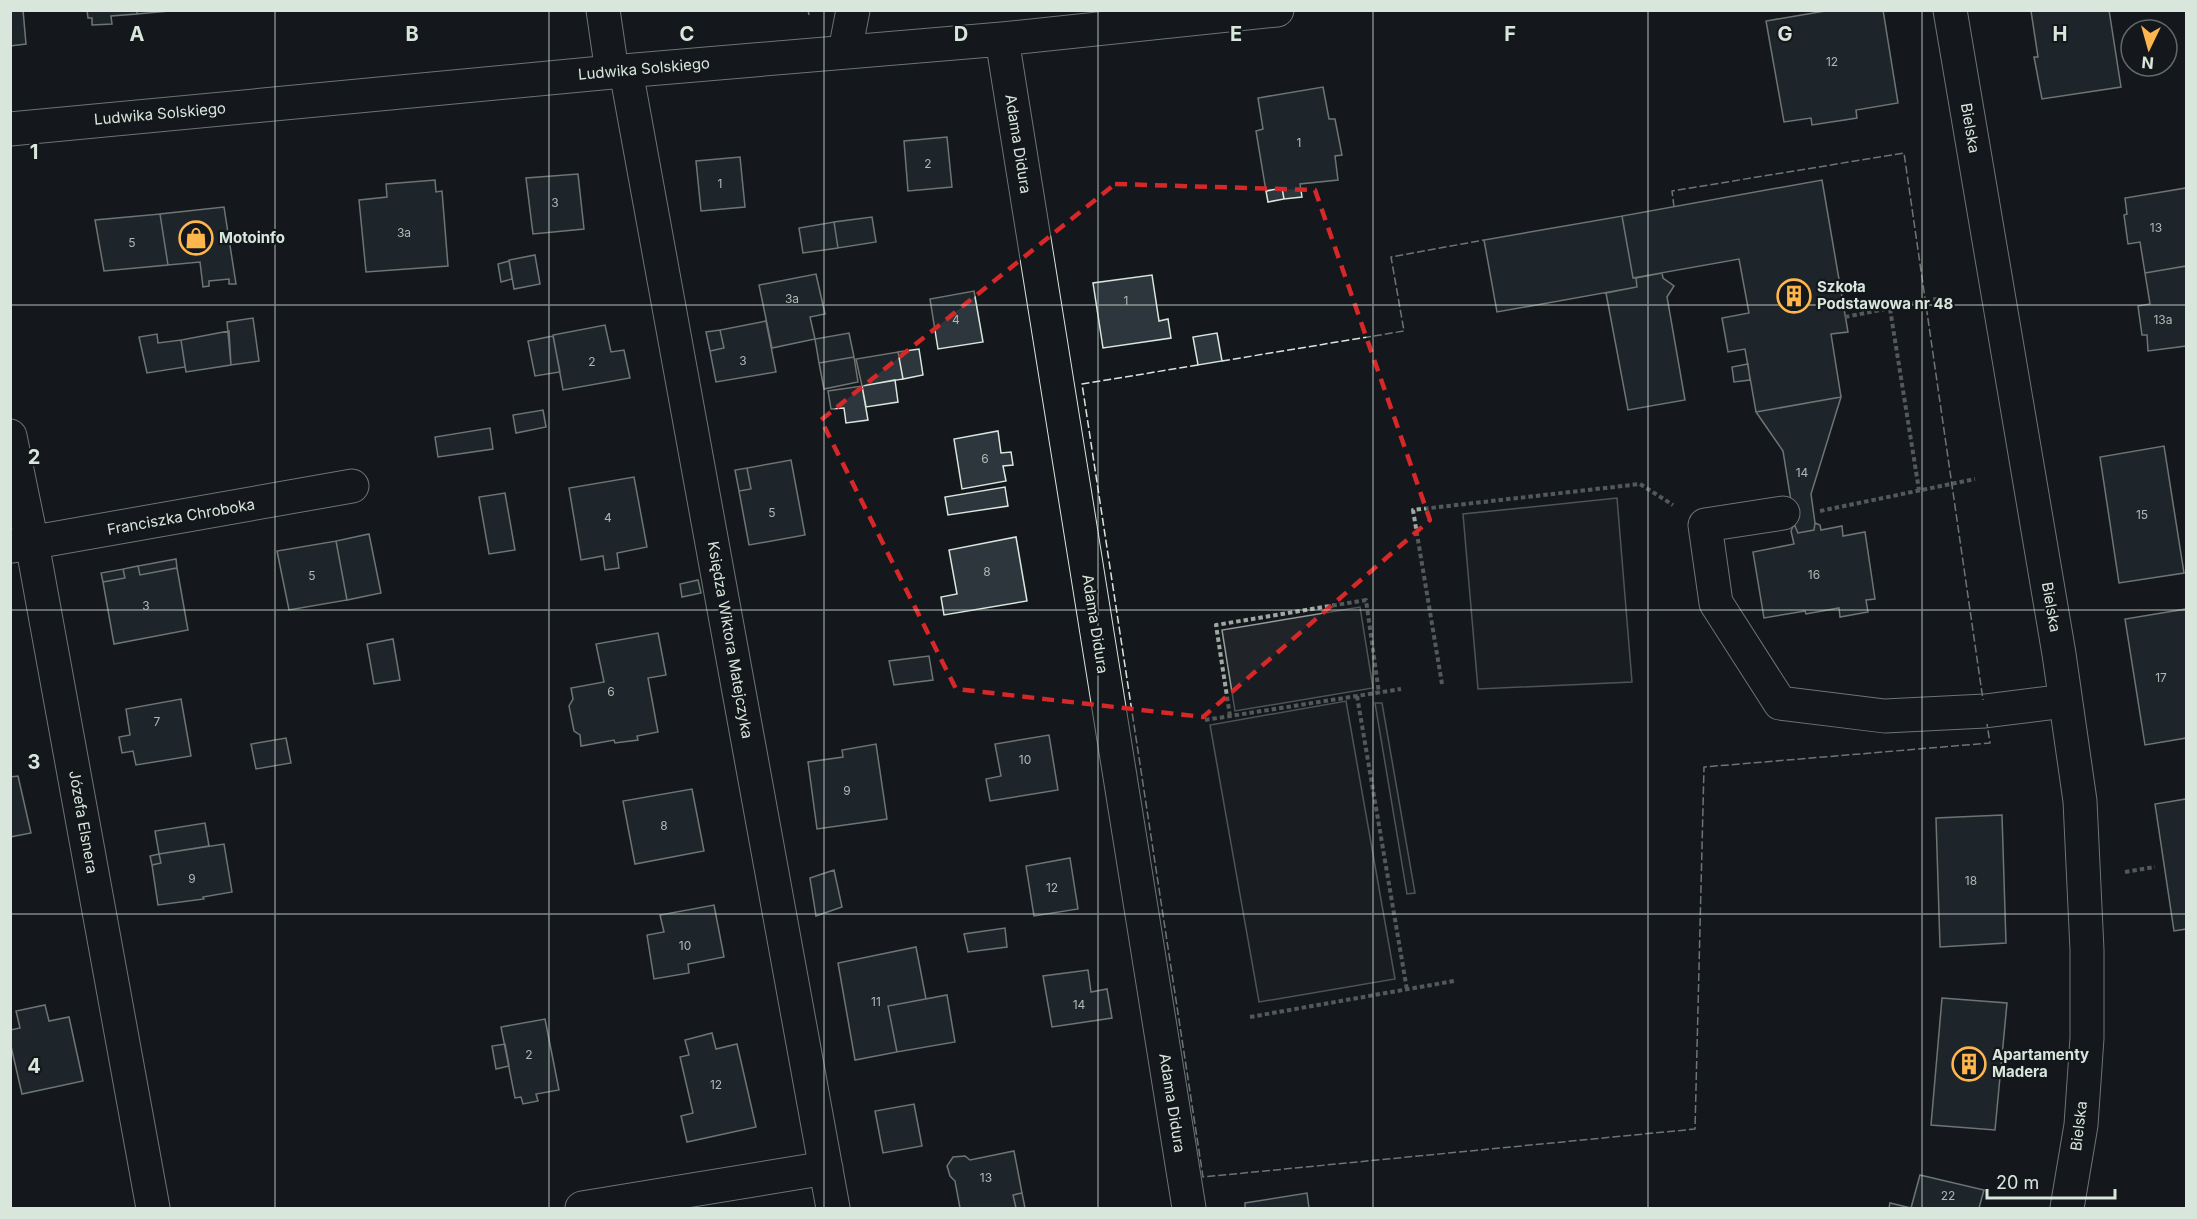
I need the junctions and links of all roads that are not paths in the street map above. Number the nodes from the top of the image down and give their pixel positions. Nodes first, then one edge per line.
1 (603, 10) edge
2 (853, 10) edge
3 (1277, 10) edge
4 (1950, 10) edge
5 (1002, 39) junction
6 (845, 51) junction
7 (619, 71) junction
8 (10, 129) edge
9 (10, 436) edge
10 (352, 486) dead end
11 (1798, 512) road end
12 (21, 545) edge
13 (2065, 701) junction
14 (826, 1168) junction
15 (153, 1209) edge
16 (582, 1209) edge
17 (833, 1209) edge
18 (1189, 1209) edge
19 (2067, 1209) edge

1 - 7 street, Księdza Wiktora Matejczyka
2 - 6 street
3 - 5 street, Ludwika Solskiego
4 - 13 street, Bielska
5 - 6 street, Ludwika Solskiego
5 - 18 street, Adama Didura
6 - 7 street, Ludwika Solskiego
7 - 8 street, Ludwika Solskiego
7 - 14 street, Księdza Wiktora Matejczyka
9 - 12 street, Józefa Elsnera
10 - 12 street, Franciszka Chroboka
11 - 13 street
12 - 15 street, Józefa Elsnera
13 - 19 street, Bielska
14 - 16 street
14 - 17 street, Księdza Wiktora Matejczyka

